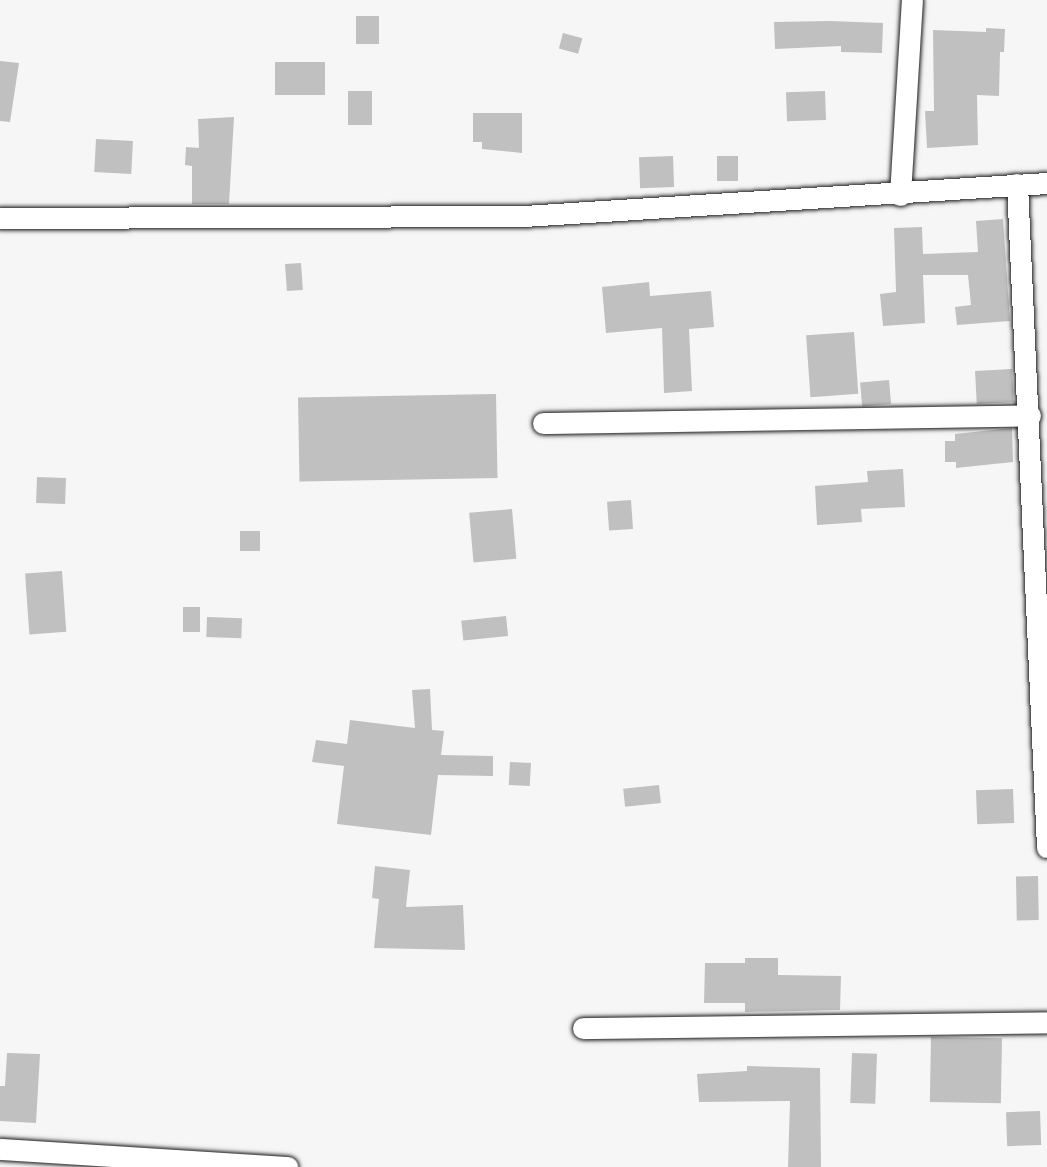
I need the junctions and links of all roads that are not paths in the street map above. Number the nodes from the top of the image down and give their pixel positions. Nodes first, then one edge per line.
1 (912, 0) edge
2 (1047, 183) edge
3 (1017, 184) junction
4 (900, 195) junction
5 (0, 218) edge
6 (1030, 415) junction
7 (543, 423) dead end
8 (1047, 847) edge
9 (1047, 1022) edge
10 (583, 1028) dead end
11 (0, 1149) edge
12 (287, 1167) edge

1 - 4 street
2 - 3 street
3 - 4 street
3 - 6 street
4 - 5 street
6 - 7 street
6 - 8 street
9 - 10 street
11 - 12 street

